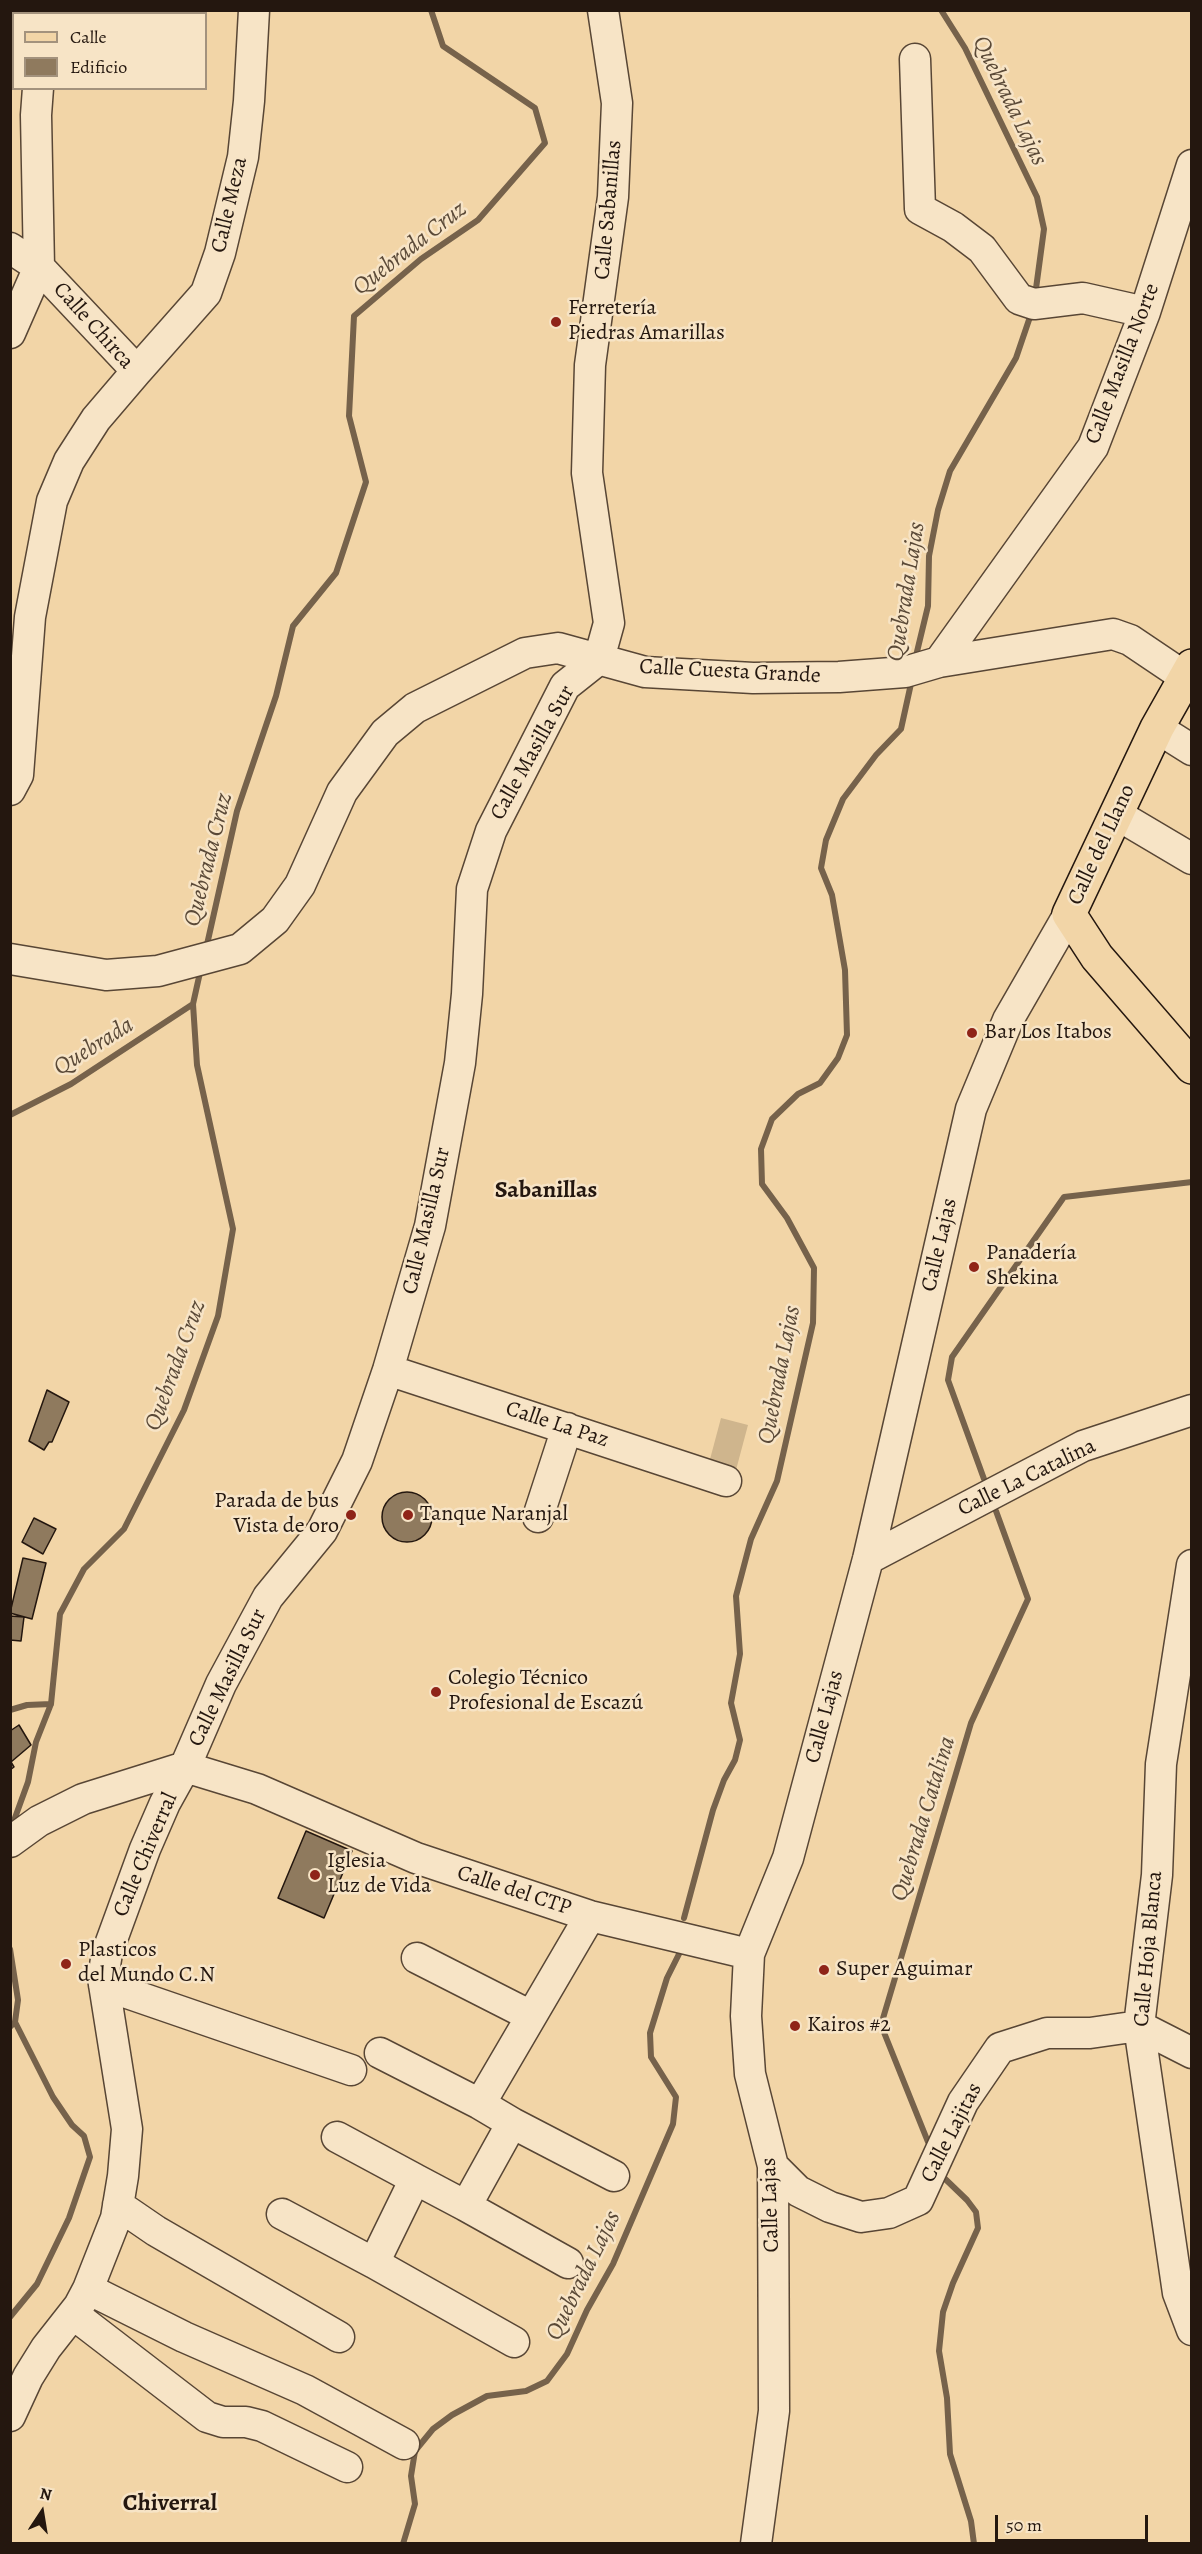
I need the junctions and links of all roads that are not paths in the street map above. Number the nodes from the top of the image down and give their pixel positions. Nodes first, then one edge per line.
1 (254, 10) edge
2 (603, 10) edge
3 (915, 59) dead end
4 (38, 90) edge
5 (1191, 165) edge
6 (1182, 234) edge
7 (10, 248) edge
8 (39, 267) junction
9 (1145, 312) junction
10 (10, 333) edge
11 (137, 371) junction
12 (20, 613) edge
13 (599, 659) junction
14 (939, 662) junction
15 (1188, 672) edge
16 (1157, 728) junction
17 (1191, 750) edge
18 (10, 790) edge
19 (1116, 814) junction
20 (1191, 859) edge
21 (1069, 914) junction
22 (10, 959) edge
23 (1191, 1067) edge
24 (388, 1370) junction
25 (1191, 1410) edge
26 (567, 1428) junction
27 (726, 1481) dead end
28 (538, 1517) dead end
29 (868, 1559) junction
30 (1191, 1565) edge
31 (185, 1767) junction
32 (13, 1840) edge
33 (590, 1916) junction
34 (749, 1954) junction
35 (417, 1958) dead end
36 (104, 1984) junction
37 (531, 2016) junction
38 (1139, 2026) junction
39 (380, 2053) dead end
40 (1191, 2053) edge
41 (351, 2070) dead end
42 (480, 2104) junction
43 (512, 2123) junction
44 (337, 2137) dead end
45 (773, 2166) junction
46 (614, 2176) dead end
47 (415, 2179) junction
48 (118, 2205) junction
49 (466, 2206) junction
50 (282, 2214) dead end
51 (374, 2263) junction
52 (568, 2263) dead end
53 (81, 2302) junction
54 (1191, 2330) edge
55 (339, 2337) dead end
56 (514, 2342) dead end
57 (10, 2416) edge
58 (404, 2444) dead end
59 (347, 2467) dead end
60 (756, 2544) edge

1 - 11 street, Calle Meza
2 - 13 street, Calle Sabanillas
3 - 9 street
4 - 8 street, Calle Chirca
5 - 6 street, Calle Masilla Norte
6 - 9 street, Calle Masilla Norte
7 - 8 street
8 - 10 street
8 - 11 street, Calle Chirca
9 - 14 street, Calle Masilla Norte
11 - 12 street, Calle Chirca
12 - 18 street, Calle Chirca
13 - 14 street, Calle Cuesta Grande
13 - 22 street, Calle Cuesta Grande
13 - 24 street, Calle Masilla Sur
14 - 15 street, Calle Cuesta Grande
15 - 16 main road, Calle del Llano
16 - 17 street
16 - 19 main road, Calle del Llano
19 - 20 street
19 - 21 main road, Calle del Llano
21 - 23 main road, Calle del Llano
21 - 29 street, Calle Lajas
24 - 26 street, Calle La Paz
24 - 31 street, Calle Masilla Sur
25 - 29 street, Calle La Catalina
26 - 27 street, Calle La Paz
26 - 28 street
29 - 34 street, Calle Lajas
30 - 38 street, Calle Hoja Blanca
31 - 32 street
31 - 33 street, Calle del CTP
31 - 36 street, Calle Chiverral
33 - 34 street, Calle del CTP
33 - 37 street
34 - 45 street, Calle Lajas
35 - 37 street
36 - 41 street
36 - 48 street, Calle Chiverral
37 - 42 street
38 - 40 street
38 - 45 street, Calle Lajitas
38 - 54 street, Calle Hoja Blanca
39 - 42 street
42 - 43 street
43 - 46 street
43 - 49 street
44 - 47 street
45 - 60 street, Calle Lajas
47 - 49 street
47 - 51 street
48 - 53 street, Calle Chiverral
48 - 55 street
49 - 52 street
50 - 51 street
51 - 56 street
53 - 57 street, Calle Chiverral
53 - 58 street
53 - 59 street

